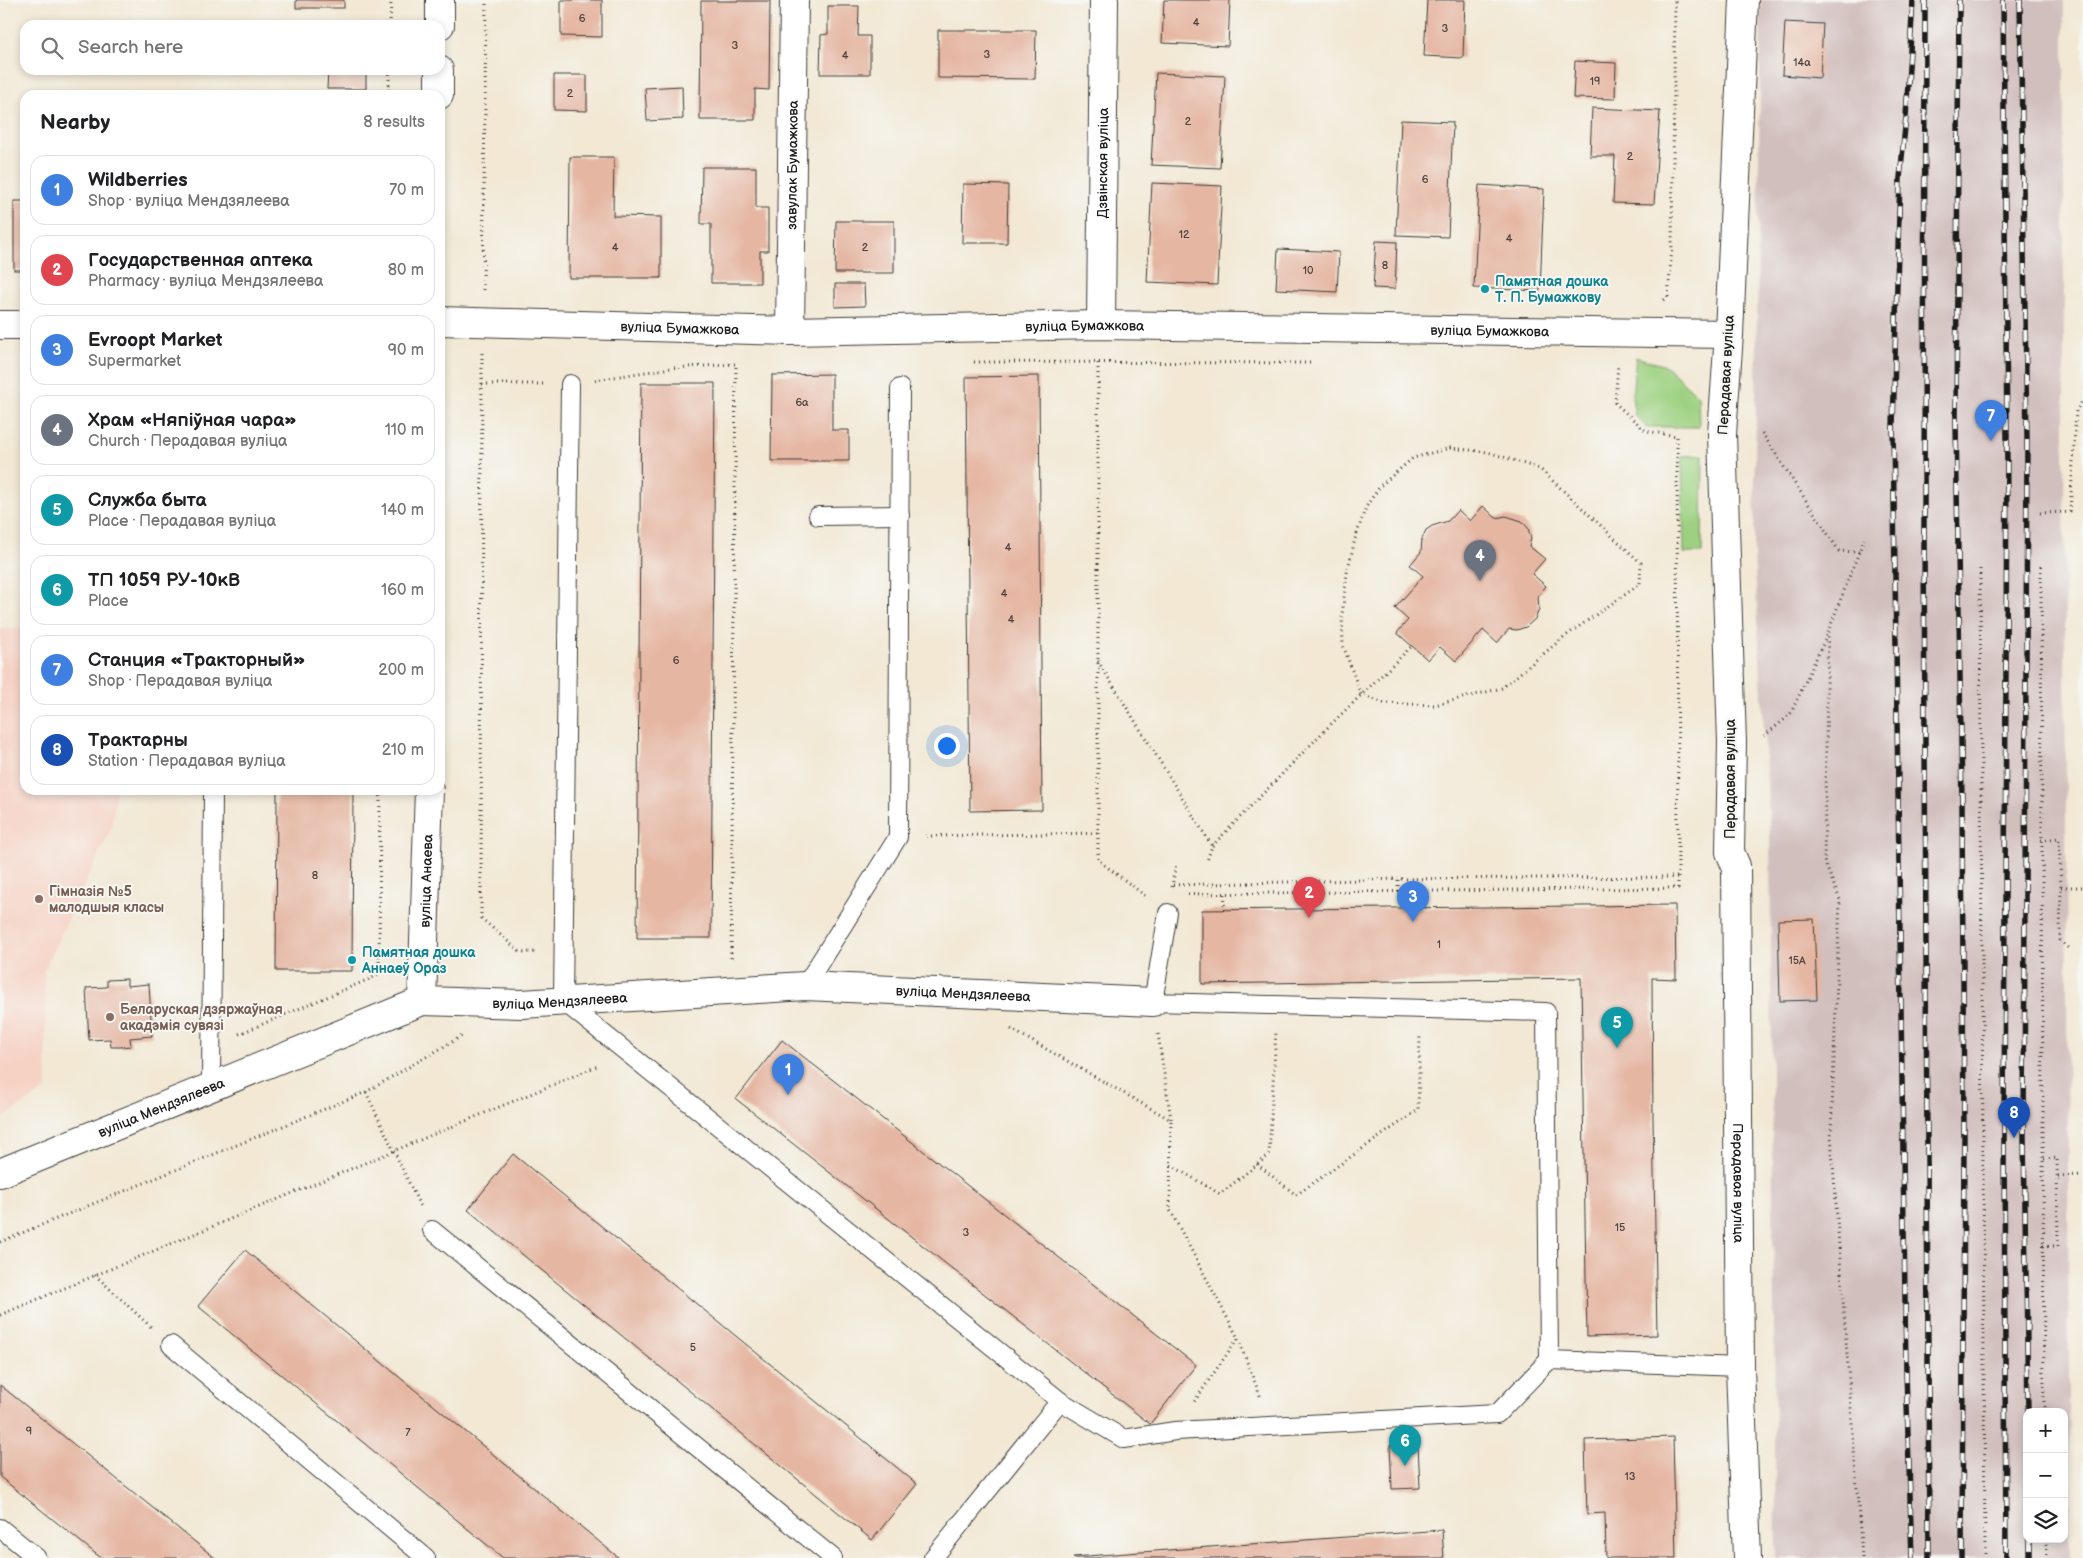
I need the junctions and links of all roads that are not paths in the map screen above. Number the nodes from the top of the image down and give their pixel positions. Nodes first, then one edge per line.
1 (440, 0) edge
2 (794, 0) edge
3 (1104, 0) edge
4 (1744, 0) edge
5 (440, 20) edge
6 (439, 75) edge
7 (439, 90) edge
8 (445, 321) edge
9 (0, 325) edge
10 (20, 325) edge
11 (1100, 325) junction
12 (790, 331) junction
13 (1729, 334) junction
14 (570, 384) road end
15 (900, 388) dead end
16 (900, 515) junction
17 (818, 516) dead end
18 (213, 795) edge
19 (429, 795) edge
20 (1168, 913) road end
21 (805, 986) junction
22 (422, 1001) junction
23 (563, 1001) junction
24 (1153, 1002) junction
25 (211, 1087) junction
26 (0, 1174) edge
27 (432, 1230) road end
28 (171, 1345) road end
29 (1549, 1360) junction
30 (1740, 1367) junction
31 (1060, 1402) junction
32 (0, 1528) edge
33 (37, 1558) edge
34 (426, 1558) edge
35 (834, 1558) edge
36 (933, 1558) edge
37 (1747, 1558) edge

1 - 5 street
2 - 12 street, завулак Бумажкова
3 - 11 street, Дзвінская вуліца
4 - 13 street, Перадавая вуліца
6 - 7 street
8 - 12 street, вуліца Бумажкова
9 - 10 street
11 - 12 street, вуліца Бумажкова
11 - 13 street, вуліца Бумажкова
13 - 30 street, Перадавая вуліца
14 - 23 lane
15 - 16 lane
16 - 17 lane
16 - 21 lane
18 - 25 lane
19 - 22 street, вуліца Анаева
20 - 24 lane
21 - 23 street, вуліца Мендзялеева
21 - 24 street, вуліца Мендзялеева
22 - 23 street, вуліца Мендзялеева
22 - 25 street, вуліца Мендзялеева
23 - 31 lane
24 - 29 lane
25 - 26 street, вуліца Мендзялеева
27 - 35 lane
28 - 34 lane
29 - 30 lane
29 - 31 lane
30 - 37 street, Перадавая вуліца
31 - 36 lane
32 - 33 lane

